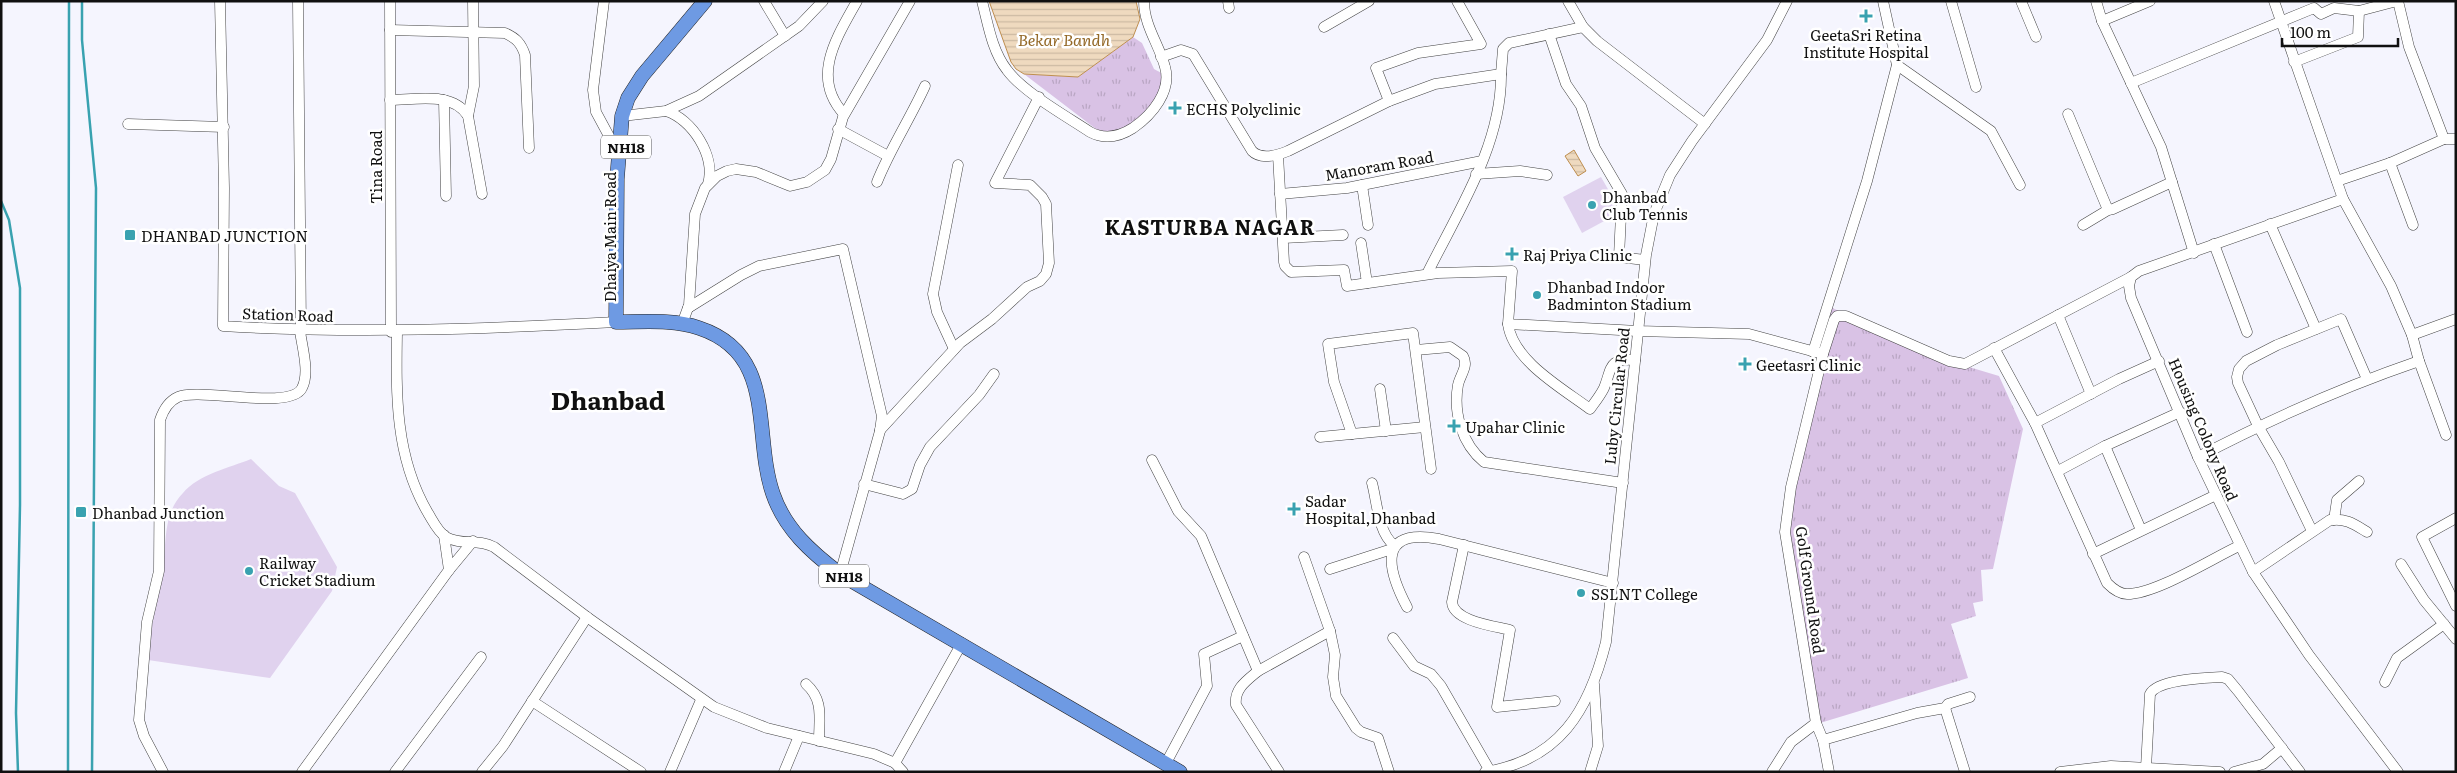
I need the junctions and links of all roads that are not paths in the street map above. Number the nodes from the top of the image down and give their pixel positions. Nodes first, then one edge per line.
1 (220, 1) edge
2 (298, 1) edge
3 (390, 1) edge
4 (473, 1) edge
5 (604, 1) edge
6 (705, 1) edge
7 (716, 1) edge
8 (764, 1) edge
9 (823, 1) edge
10 (857, 1) edge
11 (910, 1) edge
12 (982, 1) edge
13 (1144, 1) edge
14 (1369, 1) edge
15 (1457, 1) edge
16 (1568, 1) edge
17 (1787, 1) edge
18 (1883, 1) edge
19 (1951, 1) edge
20 (2021, 1) edge
21 (2096, 1) edge
22 (2150, 1) edge
23 (2274, 1) edge
24 (2398, 1) edge
25 (2359, 11) junction
26 (2102, 21) junction
27 (2280, 21) junction
28 (1324, 27) dead end
29 (1583, 27) junction
30 (390, 30) junction
31 (474, 32) junction
32 (1549, 34) junction
33 (784, 36) junction
34 (2036, 37) dead end
35 (1161, 57) junction
36 (2294, 62) junction
37 (1897, 65) junction
38 (1501, 74) junction
39 (2131, 83) junction
40 (925, 86) dead end
41 (1976, 87) dead end
42 (1039, 97) junction
43 (390, 100) junction
44 (444, 100) junction
45 (1389, 101) junction
46 (666, 111) junction
47 (844, 114) junction
48 (2068, 114) dead end
49 (468, 116) junction
50 (626, 116) junction
51 (128, 124) dead end
52 (1705, 124) junction
53 (224, 127) junction
54 (838, 129) junction
55 (2444, 139) junction
56 (2456, 139) edge
57 (529, 148) dead end
58 (618, 152) junction
59 (1278, 155) junction
60 (888, 156) junction
61 (1482, 161) junction
62 (2390, 164) junction
63 (958, 165) dead end
64 (1476, 174) junction
65 (1547, 175) dead end
66 (2337, 181) junction
67 (877, 182) dead end
68 (2172, 182) junction
69 (708, 184) junction
70 (1362, 185) junction
71 (2020, 185) dead end
72 (482, 194) dead end
73 (1280, 194) junction
74 (446, 196) dead end
75 (2343, 199) junction
76 (2108, 210) junction
77 (2270, 224) junction
78 (1368, 225) dead end
79 (2083, 225) dead end
80 (2413, 225) dead end
81 (1343, 235) dead end
82 (1283, 238) junction
83 (1361, 243) dead end
84 (2214, 244) junction
85 (2194, 253) junction
86 (1645, 260) junction
87 (1427, 274) junction
88 (2131, 277) junction
89 (1367, 283) junction
90 (688, 308) junction
91 (2058, 315) junction
92 (2456, 319) edge
93 (621, 322) junction
94 (682, 324) junction
95 (1508, 324) junction
96 (2316, 329) junction
97 (300, 331) junction
98 (1638, 331) junction
99 (394, 332) junction
100 (2247, 332) dead end
101 (2412, 335) junction
102 (1994, 348) junction
103 (954, 349) junction
104 (1416, 350) junction
105 (1818, 353) junction
106 (1635, 360) junction
107 (2159, 361) junction
108 (2419, 361) junction
109 (994, 374) dead end
110 (2367, 379) junction
111 (1380, 389) dead end
112 (2091, 394) junction
113 (2180, 412) junction
114 (2035, 424) junction
115 (2258, 426) junction
116 (1426, 427) junction
117 (880, 431) junction
118 (1386, 431) junction
119 (1352, 434) junction
120 (2446, 435) dead end
121 (1320, 437) dead end
122 (2105, 446) junction
123 (2198, 457) junction
124 (1152, 460) dead end
125 (1431, 468) dead end
126 (2058, 471) junction
127 (2359, 481) dead end
128 (1372, 483) dead end
129 (1623, 483) junction
130 (864, 484) junction
131 (2216, 495) junction
132 (2456, 518) edge
133 (2334, 520) junction
134 (2141, 530) junction
135 (2312, 531) junction
136 (2367, 532) dead end
137 (444, 535) junction
138 (473, 541) junction
139 (1464, 545) junction
140 (2239, 546) junction
141 (1393, 547) junction
142 (2093, 554) junction
143 (1304, 557) dead end
144 (2401, 564) dead end
145 (1330, 569) dead end
146 (450, 570) junction
147 (2253, 572) junction
148 (840, 574) junction
149 (1613, 583) junction
150 (2456, 606) edge
151 (1407, 607) dead end
152 (587, 617) junction
153 (2444, 624) junction
154 (1330, 631) junction
155 (1243, 636) junction
156 (1393, 638) dead end
157 (2456, 639) edge
158 (962, 644) junction
159 (481, 657) dead end
160 (1258, 671) junction
161 (1594, 681) junction
162 (2385, 682) dead end
163 (806, 684) dead end
164 (1970, 697) dead end
165 (701, 700) junction
166 (532, 701) junction
167 (1555, 701) dead end
168 (1945, 708) junction
169 (1816, 723) junction
170 (799, 736) junction
171 (1823, 740) junction
172 (819, 741) junction
173 (2282, 748) junction
174 (895, 763) junction
175 (1166, 763) junction
176 (2146, 768) junction
177 (1488, 771) edge
178 (2239, 771) edge
179 (163, 772) edge
180 (302, 772) edge
181 (395, 772) edge
182 (482, 772) edge
183 (641, 772) edge
184 (670, 772) edge
185 (784, 772) edge
186 (902, 772) edge
187 (1180, 772) edge
188 (1279, 772) edge
189 (1389, 772) edge
190 (1590, 772) edge
191 (1772, 772) edge
192 (1828, 772) edge
193 (1964, 772) edge
194 (2060, 772) edge
195 (2220, 772) edge
196 (2300, 772) edge
197 (2398, 772) edge

1 - 53 street, Station Road
2 - 97 street
3 - 30 street, Tina Road
4 - 31 street
5 - 58 street
6 - 50 highway, Dhaiya Main Road / NH18
7 - 50 highway, Dhaiya Main Road / NH18
8 - 33 street
9 - 33 street
10 - 47 street
11 - 47 street
12 - 42 street
13 - 35 street
14 - 28 street
15 - 45 street
16 - 29 street
17 - 52 street, Luby Circular Road
18 - 37 street
19 - 41 street
20 - 34 street
21 - 26 street
22 - 26 street
23 - 27 street
24 - 25 street
24 - 55 street
25 - 27 street
25 - 36 street
26 - 39 street
27 - 36 street
27 - 39 street
29 - 32 street
29 - 52 street
30 - 31 street
30 - 43 street, Tina Road
31 - 49 street
31 - 57 street
32 - 38 street
32 - 86 street
33 - 46 street
35 - 42 street
35 - 59 street
36 - 66 street
37 - 71 street
37 - 105 street
38 - 45 street
38 - 61 street
39 - 68 street
40 - 60 street
42 - 103 street
43 - 44 street
43 - 99 street, Tina Road
44 - 49 street
44 - 74 street
45 - 59 street
46 - 50 street
46 - 69 street
47 - 54 street
48 - 76 street
49 - 72 street
50 - 58 highway, Dhaiya Main Road / NH18
50 - 93 highway, Dhaiya Main Road / NH18
51 - 53 street
52 - 86 street, Luby Circular Road
53 - 97 street, Station Road
54 - 60 street
54 - 69 street
55 - 56 street
55 - 62 street
58 - 93 highway, Dhaiya Main Road / NH18
59 - 73 street
60 - 67 street
61 - 64 street
61 - 70 street, Manoram Road
62 - 66 street
62 - 80 street
63 - 103 street
64 - 65 street
64 - 87 street
66 - 75 street
68 - 76 street
68 - 85 street
69 - 90 street
70 - 73 street, Manoram Road
70 - 78 street
73 - 82 street
75 - 77 street
75 - 101 street
76 - 79 street
77 - 84 street
77 - 96 street
81 - 82 street
82 - 89 street
83 - 89 street
84 - 85 street
84 - 100 street
85 - 88 street
86 - 98 street, Luby Circular Road
87 - 89 street
87 - 95 street
88 - 91 street
88 - 107 street, Housing Colony Road
90 - 94 street
90 - 117 street
91 - 102 street
91 - 112 street
92 - 101 street
93 - 94 highway, NH18
93 - 99 street, Station Road
94 - 148 highway, NH18
95 - 98 street
95 - 106 street
96 - 110 street
96 - 115 street
97 - 99 street, Station Road
97 - 179 street
98 - 105 street
98 - 106 street, Luby Circular Road
99 - 137 street, Tina Road
101 - 108 street
102 - 105 street, Golf Ground Road
102 - 114 street
103 - 117 street
104 - 116 street
104 - 119 street
104 - 129 street
105 - 169 street, Golf Ground Road
106 - 129 street, Luby Circular Road
107 - 112 street
107 - 113 street, Housing Colony Road
108 - 110 street
108 - 120 street
109 - 130 street
110 - 115 street
111 - 118 street
112 - 114 street
113 - 122 street
113 - 123 street, Housing Colony Road
114 - 126 street
115 - 123 street
115 - 135 street
116 - 118 street
116 - 125 street
117 - 130 street
118 - 119 street
119 - 121 street
122 - 126 street
122 - 134 street
123 - 131 street, Housing Colony Road
124 - 155 street
126 - 142 street
127 - 133 street
128 - 141 street
129 - 149 street, Luby Circular Road
130 - 148 street
131 - 134 street
131 - 140 street, Housing Colony Road
132 - 150 street
133 - 135 street
133 - 136 street
134 - 142 street
135 - 147 street
137 - 138 street
137 - 146 street
138 - 146 street
138 - 152 street
139 - 141 street
139 - 149 street
139 - 167 street
140 - 142 street
140 - 147 street, Housing Colony Road
141 - 145 street
141 - 151 street
143 - 154 street
144 - 153 street
146 - 180 street
147 - 197 street, Housing Colony Road
148 - 158 highway, NH18
149 - 161 street, Luby Circular Road
152 - 165 street
152 - 166 street
153 - 157 street
153 - 162 street
154 - 160 street
154 - 189 street
155 - 160 street
155 - 175 street
156 - 177 street
158 - 174 street
158 - 175 highway, NH18
159 - 181 street
160 - 188 street
161 - 177 street, Luby Circular Road
161 - 190 street
163 - 172 street
164 - 168 street
165 - 170 street
165 - 184 street
166 - 182 street
166 - 183 street
168 - 171 street
168 - 193 street
169 - 171 street, Golf Ground Road
169 - 191 street
170 - 172 street
170 - 185 street
171 - 192 street, Golf Ground Road
172 - 174 street
173 - 176 street
173 - 178 street
173 - 196 street
174 - 186 street
175 - 187 highway, NH18
176 - 194 street
176 - 195 street

